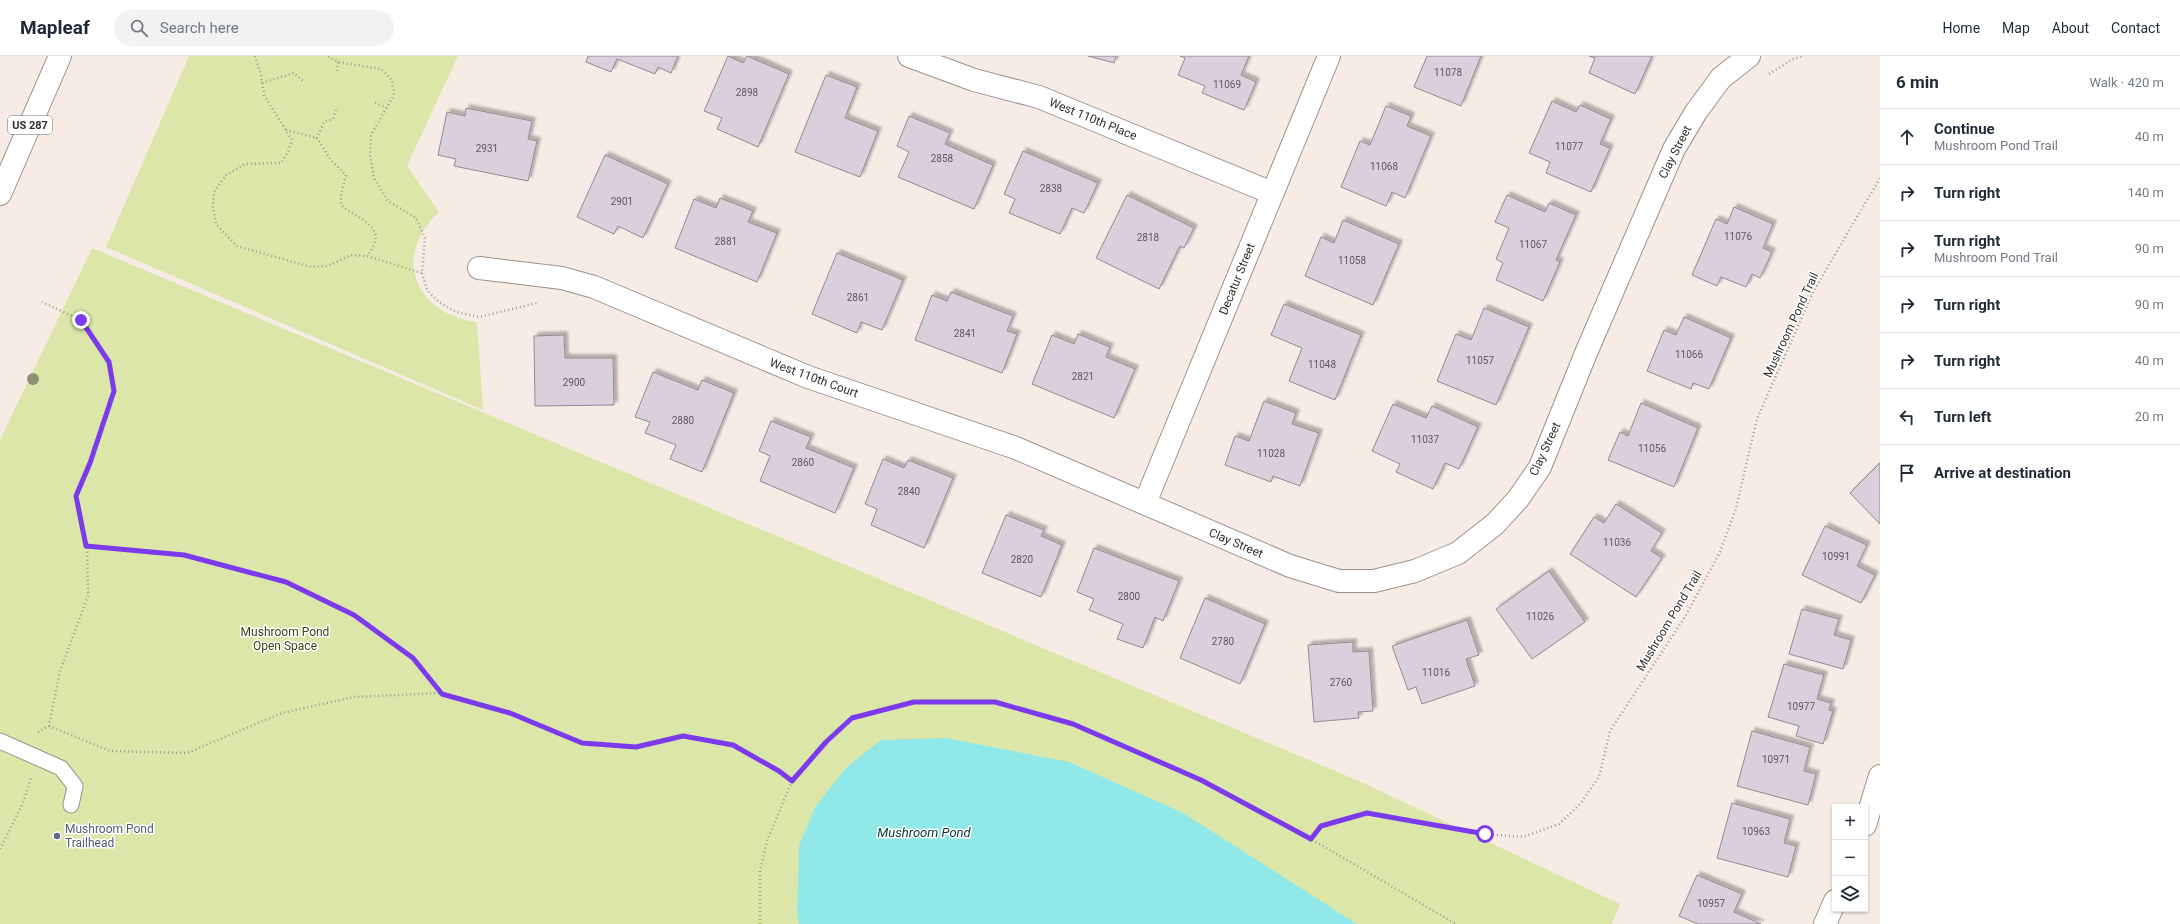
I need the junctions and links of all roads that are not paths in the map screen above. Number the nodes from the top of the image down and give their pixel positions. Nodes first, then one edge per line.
1 (60, 56) edge
2 (909, 56) edge
3 (1329, 56) edge
4 (1749, 56) edge
5 (1272, 193) junction
6 (0, 194) edge
7 (479, 268) dead end
8 (1145, 503) junction
9 (0, 741) edge
10 (1880, 776) edge
11 (71, 805) dead end
12 (1868, 815) edge
13 (1832, 910) edge
14 (1828, 923) edge

1 - 6 street, US 287
2 - 5 street, West 110th Place
3 - 5 street, Decatur Street
4 - 8 street, Clay Street
5 - 8 street, Decatur Street
7 - 8 street, West 110th Court
9 - 11 lane
10 - 12 street
13 - 14 street

